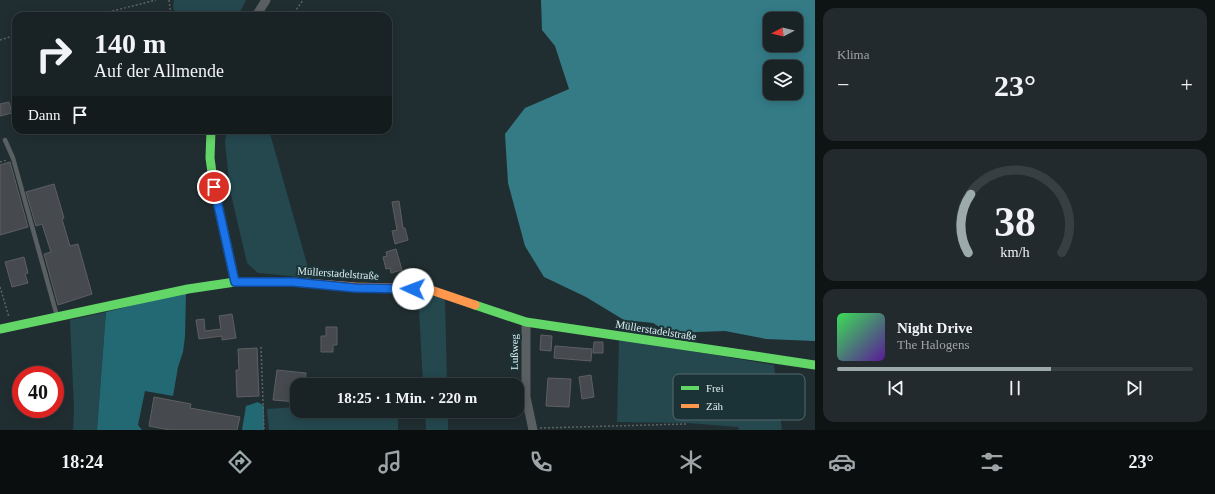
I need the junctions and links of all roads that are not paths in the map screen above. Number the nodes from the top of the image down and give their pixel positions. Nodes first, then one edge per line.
1 (266, 0) edge
2 (258, 12) edge
3 (211, 134) edge
4 (5, 140) dead end
5 (235, 282) junction
6 (58, 317) junction
7 (526, 322) junction
8 (0, 329) edge
9 (815, 364) edge
10 (533, 429) edge

1 - 2 street
3 - 5 street
4 - 6 lane
5 - 6 street, Müllerstadelstraße
5 - 7 street, Müllerstadelstraße
6 - 8 street, Müllerstadelstraße
7 - 9 street, Müllerstadelstraße
7 - 10 street, Lußweg

